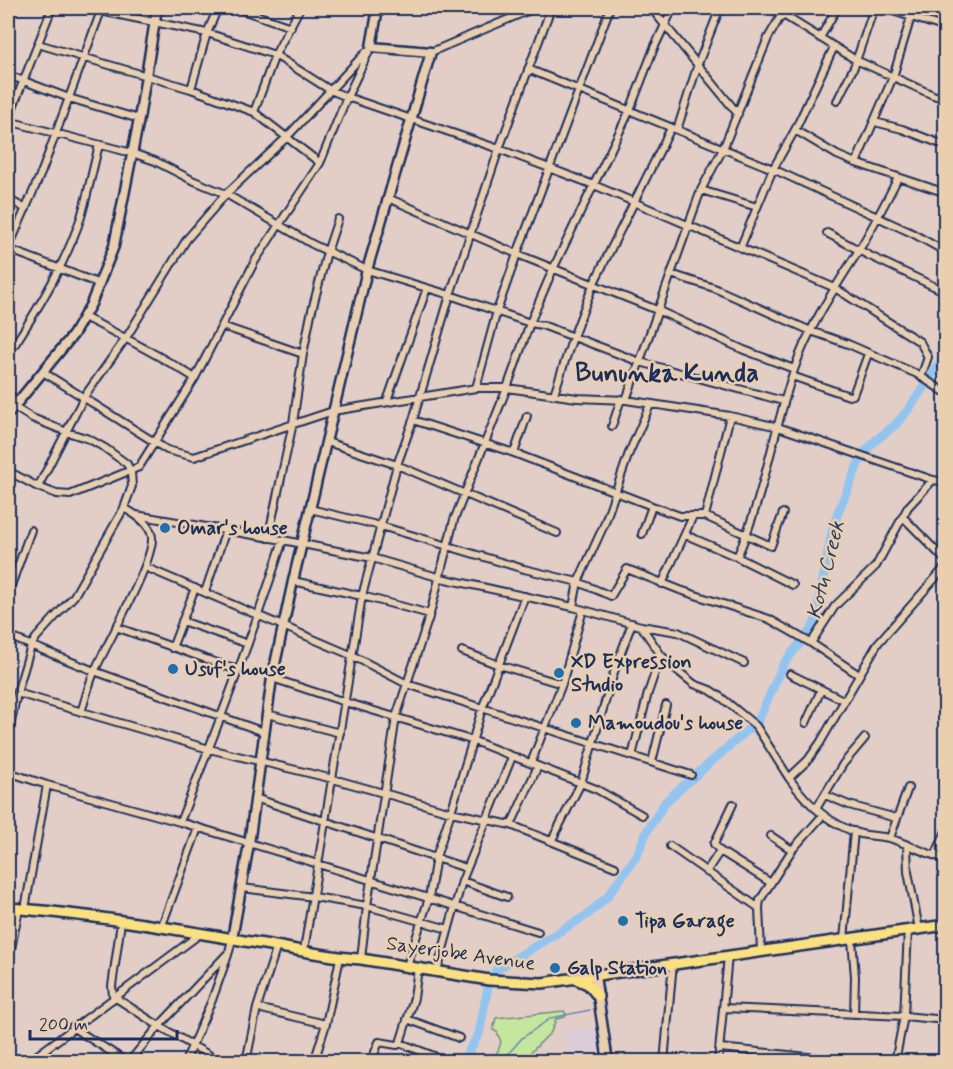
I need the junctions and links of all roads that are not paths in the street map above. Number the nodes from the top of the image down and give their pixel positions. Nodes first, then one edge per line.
1 (52, 8) edge
2 (86, 8) edge
3 (157, 8) edge
4 (218, 8) edge
5 (236, 8) edge
6 (300, 8) edge
7 (378, 8) edge
8 (539, 8) edge
9 (551, 8) edge
10 (610, 8) edge
11 (651, 8) edge
12 (673, 8) edge
13 (720, 8) edge
14 (837, 8) edge
15 (874, 8) edge
16 (884, 8) edge
17 (101, 10) edge
18 (778, 10) edge
19 (911, 17) junction
20 (155, 21) junction
21 (664, 25) junction
22 (291, 27) junction
23 (945, 28) edge
24 (207, 33) junction
25 (820, 38) junction
26 (38, 44) junction
27 (371, 47) junction
28 (834, 47) junction
29 (431, 52) junction
30 (275, 55) junction
31 (83, 58) junction
32 (856, 60) junction
33 (698, 64) junction
34 (528, 69) junction
35 (8, 75) edge
36 (146, 77) junction
37 (893, 77) junction
38 (23, 81) junction
39 (191, 89) junction
40 (330, 90) junction
41 (580, 90) junction
42 (347, 97) junction
43 (69, 98) junction
44 (945, 99) edge
45 (837, 101) dead end
46 (630, 110) junction
47 (254, 112) junction
48 (738, 114) junction
49 (139, 119) junction
50 (8, 120) edge
51 (410, 120) junction
52 (875, 122) junction
53 (674, 129) junction
54 (795, 130) junction
55 (56, 132) junction
56 (286, 138) junction
57 (99, 145) junction
58 (945, 146) edge
59 (499, 149) junction
60 (723, 149) junction
61 (132, 153) junction
62 (320, 163) junction
63 (856, 163) junction
64 (549, 169) junction
65 (773, 170) junction
66 (898, 178) junction
67 (594, 185) junction
68 (700, 190) junction
69 (945, 193) edge
70 (226, 194) junction
71 (388, 198) junction
72 (8, 199) edge
73 (635, 203) junction
74 (757, 207) junction
75 (26, 209) junction
76 (878, 218) junction
77 (338, 219) dead end
78 (279, 225) junction
79 (687, 225) junction
80 (827, 233) dead end
81 (471, 235) junction
82 (741, 246) junction
83 (8, 249) edge
84 (859, 250) junction
85 (327, 252) junction
86 (945, 252) edge
87 (517, 254) junction
88 (59, 269) junction
89 (553, 269) junction
90 (367, 270) junction
91 (671, 274) junction
92 (100, 284) junction
93 (593, 285) junction
94 (427, 288) junction
95 (835, 288) junction
96 (945, 292) edge
97 (450, 294) junction
98 (657, 310) junction
99 (497, 311) junction
100 (84, 317) junction
101 (530, 323) junction
102 (222, 326) junction
103 (812, 331) junction
104 (573, 337) junction
105 (126, 338) junction
106 (15, 344) dead end
107 (303, 354) junction
108 (868, 354) junction
109 (640, 362) junction
110 (43, 372) junction
111 (793, 372) junction
112 (921, 377) junction
113 (195, 378) junction
114 (476, 388) junction
115 (507, 388) junction
116 (8, 392) edge
117 (945, 393) edge
118 (554, 394) junction
119 (84, 397) junction
120 (420, 397) junction
121 (624, 399) junction
122 (387, 401) junction
123 (783, 402) junction
124 (650, 405) junction
125 (12, 408) edge
126 (333, 411) junction
127 (527, 416) dead end
128 (730, 416) junction
129 (413, 420) junction
130 (293, 423) junction
131 (612, 426) dead end
132 (778, 427) junction
133 (67, 432) junction
134 (155, 442) junction
135 (327, 442) junction
136 (484, 442) junction
137 (514, 453) junction
138 (397, 465) junction
139 (8, 471) edge
140 (131, 472) junction
141 (933, 480) junction
142 (945, 482) edge
143 (38, 487) junction
144 (616, 493) junction
145 (464, 494) junction
146 (652, 507) junction
147 (124, 508) junction
148 (310, 509) junction
149 (783, 513) dead end
150 (136, 515) junction
151 (693, 516) junction
152 (705, 516) junction
153 (903, 517) junction
154 (381, 526) junction
155 (32, 530) dead end
156 (226, 530) junction
157 (557, 533) dead end
158 (642, 534) dead end
159 (686, 535) junction
160 (747, 536) junction
161 (268, 537) junction
162 (283, 540) junction
163 (302, 544) junction
164 (447, 547) junction
165 (737, 557) junction
166 (372, 558) junction
167 (945, 561) edge
168 (145, 567) junction
169 (945, 567) edge
170 (441, 578) junction
171 (293, 581) junction
172 (578, 582) junction
173 (662, 584) junction
174 (793, 585) dead end
175 (195, 588) junction
176 (205, 592) junction
177 (8, 594) edge
178 (362, 596) junction
179 (525, 597) junction
180 (573, 607) junction
181 (583, 610) junction
182 (430, 614) junction
183 (259, 617) junction
184 (182, 621) junction
185 (632, 623) junction
186 (641, 626) junction
187 (116, 627) junction
188 (284, 628) junction
189 (8, 636) edge
190 (809, 642) junction
191 (248, 644) junction
192 (31, 646) junction
193 (172, 648) junction
194 (462, 651) dead end
195 (661, 655) junction
196 (353, 656) junction
197 (744, 663) dead end
198 (499, 664) junction
199 (237, 670) junction
200 (94, 671) junction
201 (790, 674) dead end
202 (859, 675) junction
203 (272, 678) junction
204 (406, 684) junction
205 (562, 684) junction
206 (821, 690) junction
207 (17, 693) junction
208 (844, 700) junction
209 (345, 702) junction
210 (666, 705) dead end
211 (482, 709) junction
212 (81, 712) junction
213 (267, 714) junction
214 (221, 715) junction
215 (396, 717) junction
216 (806, 723) dead end
217 (546, 729) junction
218 (264, 732) junction
219 (340, 733) junction
220 (8, 737) edge
221 (865, 738) dead end
222 (474, 741) junction
223 (594, 743) junction
224 (209, 749) junction
225 (632, 756) junction
226 (512, 757) junction
227 (260, 762) junction
228 (652, 762) junction
229 (531, 763) junction
230 (538, 766) junction
231 (8, 772) edge
232 (691, 775) dead end
233 (789, 778) junction
234 (333, 779) junction
235 (581, 783) junction
236 (46, 785) junction
237 (909, 788) dead end
238 (384, 794) junction
239 (825, 795) junction
240 (255, 798) junction
241 (733, 804) dead end
242 (816, 809) junction
243 (452, 812) junction
244 (642, 815) dead end
245 (823, 815) junction
246 (896, 818) junction
247 (486, 820) junction
248 (325, 821) junction
249 (180, 822) junction
250 (511, 825) junction
251 (198, 828) junction
252 (854, 831) junction
253 (945, 831) edge
254 (771, 836) dead end
255 (890, 838) junction
256 (377, 839) junction
257 (552, 840) junction
258 (249, 844) junction
259 (907, 845) junction
260 (670, 846) dead end
261 (792, 850) junction
262 (720, 851) junction
263 (935, 856) junction
264 (436, 857) junction
265 (945, 859) edge
266 (318, 864) junction
267 (615, 867) dead end
268 (466, 868) junction
269 (706, 872) junction
270 (371, 881) junction
271 (462, 881) junction
272 (771, 883) junction
273 (242, 888) junction
274 (314, 897) junction
275 (507, 897) dead end
276 (429, 898) junction
277 (367, 906) junction
278 (454, 907) junction
279 (8, 908) edge
280 (759, 908) junction
281 (22, 909) junction
282 (422, 921) junction
283 (121, 922) junction
284 (945, 925) edge
285 (161, 928) junction
286 (448, 929) junction
287 (919, 929) junction
288 (908, 930) junction
289 (537, 932) dead end
290 (200, 934) junction
291 (232, 939) junction
292 (848, 939) junction
293 (277, 946) junction
294 (304, 950) junction
295 (230, 952) junction
296 (761, 952) junction
297 (728, 956) junction
298 (340, 958) junction
299 (361, 959) junction
300 (673, 963) junction
301 (8, 964) edge
302 (407, 966) junction
303 (418, 968) junction
304 (437, 971) junction
305 (612, 973) junction
306 (595, 976) junction
307 (576, 979) junction
308 (598, 993) junction
309 (113, 996) junction
310 (257, 1008) junction
311 (724, 1008) junction
312 (854, 1014) junction
313 (904, 1016) junction
314 (407, 1019) junction
315 (945, 1020) edge
316 (326, 1024) junction
317 (159, 1026) junction
318 (72, 1027) junction
319 (459, 1038) dead end
320 (400, 1043) junction
321 (192, 1045) junction
322 (720, 1047) junction
323 (434, 1056) dead end
324 (838, 1060) edge
325 (28, 1062) edge
326 (128, 1062) edge
327 (185, 1062) edge
328 (221, 1062) edge
329 (246, 1062) edge
330 (314, 1062) edge
331 (372, 1062) edge
332 (608, 1062) edge
333 (664, 1062) edge
334 (718, 1062) edge
335 (856, 1062) edge
336 (896, 1062) edge

1 - 26 street
2 - 17 street
3 - 20 street
4 - 24 street
5 - 22 street
6 - 22 street
7 - 27 street
8 - 29 street
9 - 34 street
10 - 41 street
11 - 21 street
12 - 21 street
13 - 33 street
14 - 25 street
15 - 32 street
16 - 19 street
17 - 20 street
17 - 31 street
18 - 25 street
18 - 48 street
19 - 23 street
19 - 37 street
20 - 24 street
20 - 36 street
21 - 33 street
21 - 46 street
22 - 30 street
24 - 30 street
24 - 39 street
25 - 28 street
26 - 31 street
26 - 38 street
27 - 29 street
27 - 40 street
27 - 42 street
28 - 32 street
28 - 54 street
29 - 51 street
30 - 40 street
30 - 47 street
31 - 36 street
31 - 43 street
32 - 37 street
32 - 45 street
33 - 48 street
33 - 53 street
34 - 41 street
34 - 59 street
35 - 38 street
36 - 39 street
36 - 49 street
37 - 44 street
37 - 52 street
38 - 43 street
38 - 50 street
39 - 47 street
40 - 42 street
40 - 56 street
41 - 46 street
41 - 64 street
42 - 51 street
42 - 62 street
43 - 49 street
43 - 55 street
46 - 53 street
46 - 67 street
47 - 56 street
48 - 60 street
49 - 61 street
50 - 55 street
51 - 59 street
51 - 71 street
52 - 58 street
52 - 63 street
53 - 60 street
53 - 73 street
54 - 63 street
54 - 65 street
55 - 57 street
55 - 75 street
56 - 62 street
56 - 70 street
57 - 61 street
57 - 88 street
59 - 64 street
59 - 81 street
60 - 65 street
60 - 68 street
61 - 70 street
61 - 92 street
62 - 78 street
63 - 66 street
64 - 67 street
64 - 87 street
65 - 74 street
65 - 76 street
66 - 69 street
66 - 76 street
67 - 73 street
67 - 89 street
68 - 74 street
68 - 79 street
70 - 78 street
70 - 105 street
71 - 81 street
71 - 90 street
72 - 75 street
73 - 79 street
73 - 93 street
74 - 82 street
75 - 83 street
76 - 84 street
76 - 86 street
77 - 85 street
78 - 85 street
78 - 102 street
79 - 82 street
79 - 91 street
80 - 84 street
81 - 87 street
81 - 97 street
82 - 95 street
83 - 88 street
84 - 95 street
84 - 96 street
85 - 90 street
85 - 107 street
87 - 89 street
87 - 99 street
88 - 92 street
88 - 106 street
89 - 93 street
89 - 101 street
90 - 94 street
90 - 126 street
91 - 98 street
91 - 103 street
92 - 100 street
93 - 98 street
93 - 104 street
94 - 97 street
94 - 122 street
95 - 103 street
95 - 112 street
97 - 99 street
97 - 120 street
98 - 109 street
98 - 111 street
99 - 101 street
99 - 114 street
100 - 105 street
100 - 110 street
101 - 104 street
101 - 115 street
102 - 107 street
102 - 113 street
103 - 108 street
103 - 111 street
104 - 109 street
104 - 118 street
105 - 113 street
105 - 119 street
107 - 130 street
108 - 111 street
108 - 112 street
109 - 121 street
109 - 123 street
110 - 119 street
110 - 125 street
111 - 123 street
112 - 117 street
113 - 134 street
114 - 115 street
114 - 120 street
115 - 118 street
115 - 136 street
116 - 125 street
118 - 121 street
119 - 133 street
119 - 134 street
120 - 122 street
120 - 129 street
121 - 124 street
121 - 131 street
122 - 126 street
123 - 132 street
124 - 128 street
124 - 144 street
125 - 133 street
126 - 130 street
126 - 135 street
127 - 137 street
128 - 132 street
128 - 152 street
129 - 136 street
129 - 138 street
130 - 134 street
130 - 161 street
132 - 141 street
132 - 160 street
133 - 140 street
133 - 143 street
134 - 140 street
135 - 138 street
135 - 148 street
136 - 137 street
136 - 145 street
137 - 144 street
138 - 145 street
138 - 154 street
139 - 143 street
140 - 143 street
140 - 147 street
141 - 142 street
141 - 153 street
144 - 146 street
144 - 172 street
145 - 157 street
145 - 164 street
146 - 151 street
146 - 158 street
147 - 150 street
147 - 192 street
148 - 154 street
148 - 163 street
149 - 160 street
150 - 156 street
150 - 168 street
151 - 152 street
151 - 159 street
152 - 160 street
153 - 167 street
153 - 190 street
154 - 164 street
154 - 166 street
155 - 177 street
156 - 161 street
156 - 176 street
159 - 165 street
159 - 173 street
160 - 165 street
161 - 162 street
162 - 163 street
162 - 183 street
163 - 166 street
163 - 171 street
164 - 170 street
164 - 172 street
165 - 174 street
166 - 170 street
166 - 178 street
168 - 175 street
168 - 187 street
169 - 202 street
170 - 179 street
170 - 182 street
171 - 178 street
171 - 188 street
172 - 173 street
172 - 180 street
173 - 190 street
175 - 176 street
175 - 184 street
176 - 183 street
178 - 182 street
178 - 196 street
179 - 180 street
179 - 198 street
180 - 181 street
181 - 185 street
181 - 205 street
182 - 204 street
183 - 188 street
183 - 191 street
184 - 191 street
184 - 193 street
185 - 186 street
185 - 223 street
186 - 195 street
186 - 197 street
187 - 193 street
187 - 200 street
188 - 196 street
188 - 203 street
189 - 192 street
190 - 202 street
191 - 199 street
192 - 200 street
192 - 207 street
193 - 199 street
194 - 198 street
195 - 225 street
195 - 233 street
196 - 204 street
196 - 209 street
198 - 205 street
198 - 211 street
199 - 214 street
200 - 212 street
200 - 214 street
201 - 206 street
202 - 208 street
203 - 209 street
203 - 213 street
204 - 211 street
204 - 215 street
205 - 217 street
206 - 208 street
206 - 216 street
207 - 212 street
207 - 220 street
208 - 233 street
209 - 215 street
209 - 219 street
210 - 228 street
211 - 217 street
211 - 222 street
212 - 224 street
213 - 218 street
213 - 219 street
214 - 218 street
214 - 224 street
215 - 222 street
215 - 238 street
217 - 223 street
217 - 229 street
218 - 227 street
219 - 234 street
221 - 239 street
222 - 226 street
222 - 243 street
223 - 225 street
223 - 235 street
224 - 227 street
224 - 249 street
225 - 228 street
226 - 229 street
226 - 247 street
227 - 234 street
227 - 240 street
228 - 232 street
229 - 230 street
230 - 235 street
230 - 250 street
231 - 236 street
233 - 242 street
234 - 238 street
234 - 248 street
235 - 244 street
235 - 257 street
236 - 249 street
236 - 281 street
237 - 246 street
238 - 243 street
238 - 256 street
239 - 242 street
239 - 246 street
240 - 248 street
240 - 258 street
241 - 262 street
242 - 245 street
243 - 247 street
243 - 264 street
245 - 252 street
245 - 261 street
246 - 255 street
247 - 250 street
247 - 268 street
248 - 256 street
248 - 266 street
249 - 251 street
250 - 257 street
251 - 258 street
251 - 285 street
252 - 255 street
252 - 292 street
253 - 263 street
254 - 261 street
255 - 259 street
256 - 264 street
256 - 270 street
257 - 267 street
258 - 266 street
258 - 273 street
259 - 263 street
259 - 287 street
260 - 269 street
261 - 272 street
262 - 269 street
262 - 272 street
263 - 265 street
264 - 268 street
264 - 276 street
266 - 270 street
266 - 274 street
268 - 271 street
269 - 280 street
270 - 276 street
270 - 277 street
271 - 275 street
271 - 278 street
272 - 280 street
273 - 274 street
273 - 291 street
274 - 277 street
274 - 294 street
276 - 278 street
276 - 282 street
277 - 282 street
277 - 299 street
278 - 286 street
278 - 289 street
279 - 281 main road, Sayerjobe Avenue
280 - 296 street
281 - 283 main road, Sayerjobe Avenue
281 - 301 street
282 - 286 street
282 - 302 street
283 - 285 main road, Sayerjobe Avenue
283 - 309 street
284 - 287 main road, Sayerjobe Avenue
285 - 290 main road, Sayerjobe Avenue
286 - 304 street
287 - 288 main road, Sayerjobe Avenue
288 - 292 main road, Sayerjobe Avenue
288 - 313 street
290 - 291 main road, Sayerjobe Avenue
290 - 309 street
291 - 293 main road, Sayerjobe Avenue
291 - 295 street
292 - 296 main road, Sayerjobe Avenue
292 - 312 street
293 - 294 main road, Sayerjobe Avenue
293 - 310 street
294 - 298 main road, Sayerjobe Avenue
295 - 317 street
295 - 321 street
296 - 297 main road, Sayerjobe Avenue
297 - 300 main road, Sayerjobe Avenue
297 - 311 street
298 - 299 main road, Sayerjobe Avenue
298 - 316 street
299 - 302 main road, Sayerjobe Avenue
300 - 305 main road, Sayerjobe Avenue
300 - 333 street
302 - 303 main road, Sayerjobe Avenue
303 - 304 main road, Sayerjobe Avenue
303 - 314 street
304 - 307 main road, Sayerjobe Avenue
305 - 306 main road, Sayerjobe Avenue
305 - 308 main road
306 - 307 main road, Sayerjobe Avenue
306 - 308 street
307 - 308 main road
308 - 332 street
309 - 317 street
309 - 318 street
310 - 316 street
310 - 329 street
311 - 312 street
311 - 322 street
312 - 313 street
313 - 315 street
313 - 336 street
314 - 319 street
314 - 320 street
316 - 330 street
317 - 321 street
317 - 326 street
318 - 325 street
318 - 326 street
320 - 323 street
320 - 331 street
321 - 327 street
321 - 328 street
322 - 324 street
322 - 334 street
324 - 335 street

